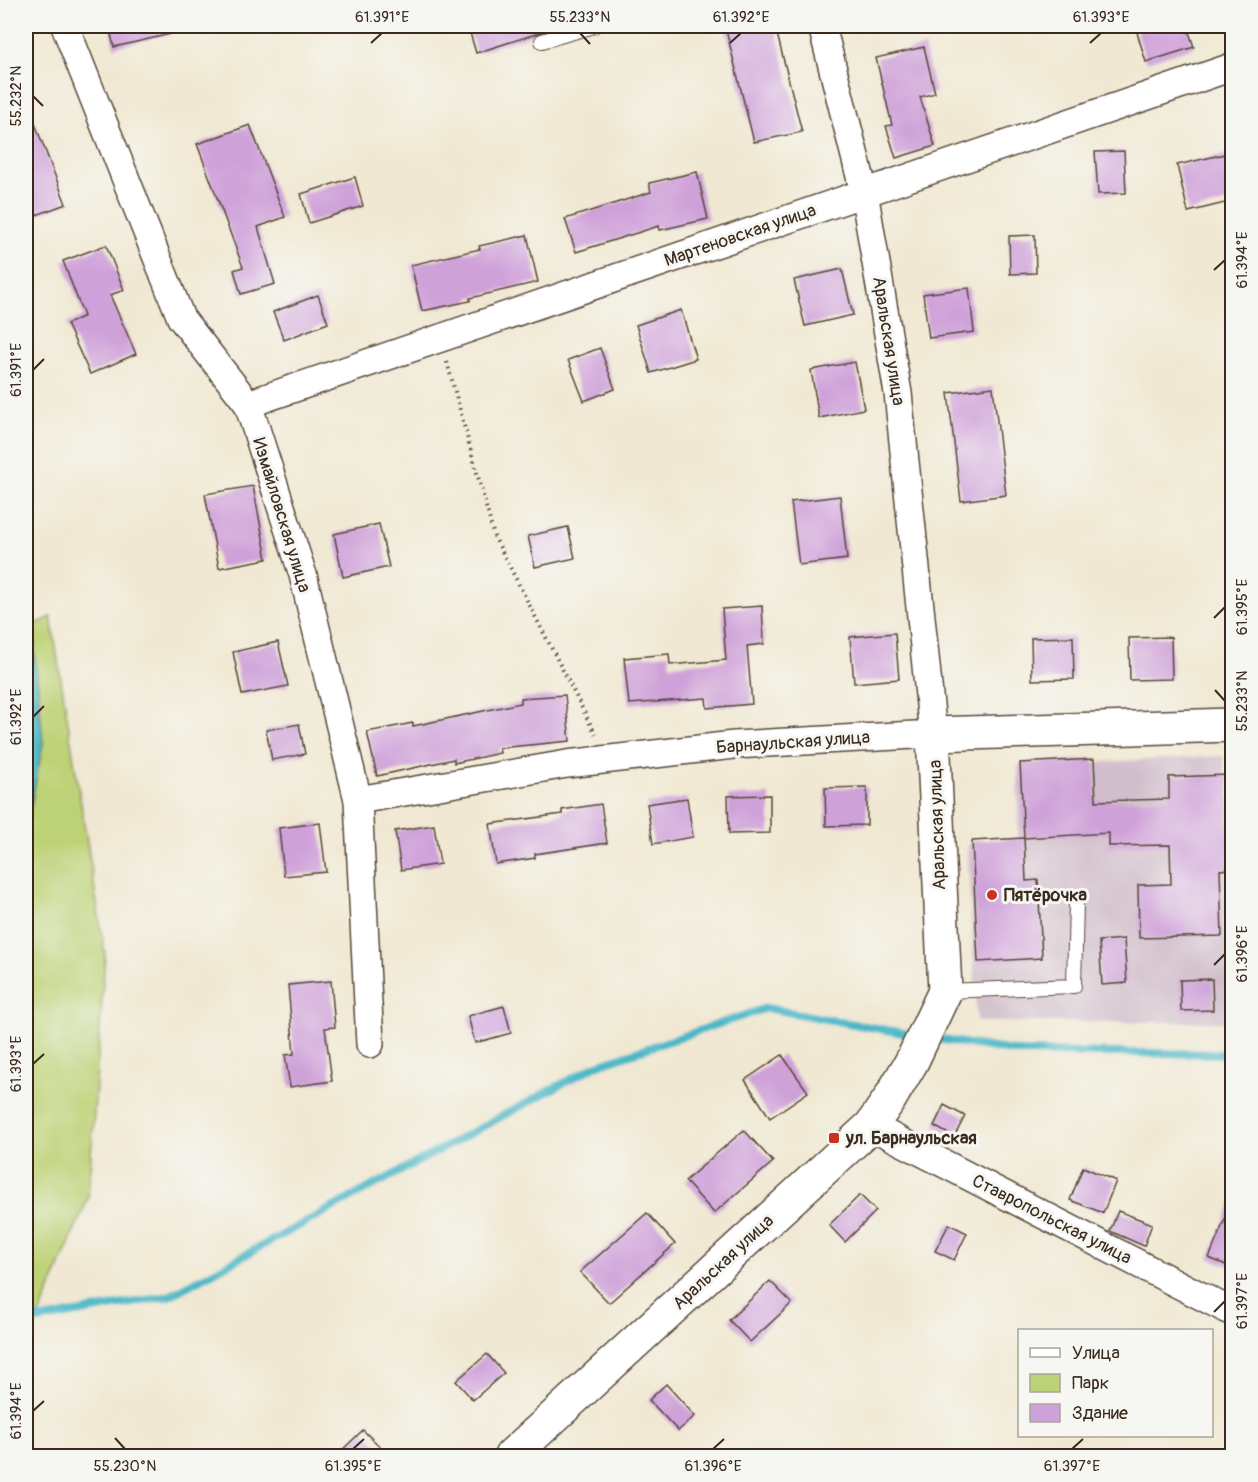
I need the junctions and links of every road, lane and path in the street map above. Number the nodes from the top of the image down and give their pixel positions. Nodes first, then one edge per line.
1 (65, 26) edge
2 (594, 26) edge
3 (822, 26) edge
4 (542, 41) dead end
5 (1233, 67) edge
6 (864, 192) junction
7 (441, 338) junction
8 (248, 404) junction
9 (1233, 725) edge
10 (933, 734) junction
11 (608, 759) junction
12 (358, 800) junction
13 (1076, 902) dead end
14 (941, 1000) junction
15 (370, 1044) dead end
16 (870, 1126) junction
17 (1233, 1312) edge
18 (511, 1456) edge

1 - 8 street, Измайловская улица
2 - 4 lane
3 - 6 street, Аральская улица
5 - 6 street, Мартеновская улица
6 - 7 street, Мартеновская улица
6 - 10 street, Аральская улица
7 - 8 street, Мартеновская улица
7 - 11 path
8 - 12 street, Измайловская улица
9 - 10 street, Барнаульская улица
10 - 11 street, Барнаульская улица
10 - 14 street, Аральская улица
11 - 12 street, Барнаульская улица
12 - 15 street, Измайловская улица
13 - 14 lane
14 - 16 street, Аральская улица
16 - 17 street, Ставропольская улица
16 - 18 street, Аральская улица

